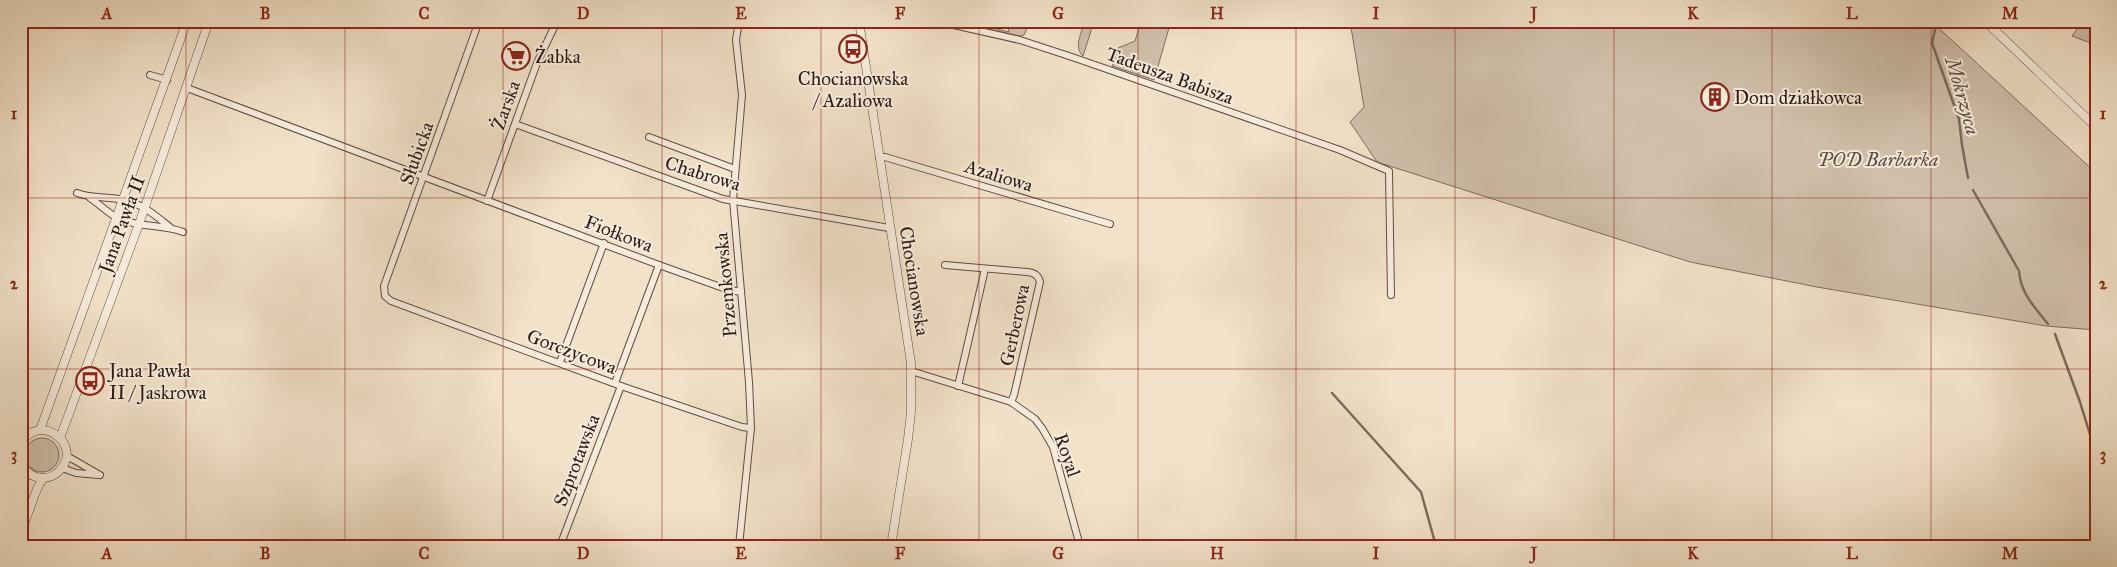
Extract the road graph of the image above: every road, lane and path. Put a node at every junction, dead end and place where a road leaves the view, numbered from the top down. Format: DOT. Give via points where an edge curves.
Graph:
graph roads {
  1 [pos="187,21"];
  2 [pos="210,21"];
  3 [pos="479,21"];
  4 [pos="557,21"];
  5 [pos="739,21"];
  6 [pos="859,21"];
  7 [pos="936,21"];
  8 [pos="1985,21"];
  9 [pos="150,75"];
  10 [pos="167,80"];
  11 [pos="187,88"];
  12 [pos="515,124"];
  13 [pos="2096,127"];
  14 [pos="649,137"];
  15 [pos="879,158"];
  16 [pos="735,169"];
  17 [pos="423,177"];
  18 [pos="77,193"];
  19 [pos="89,197"];
  20 [pos="123,200"];
  21 [pos="733,200"];
  22 [pos="487,201"];
  23 [pos="145,207"];
  24 [pos="117,218"];
  25 [pos="139,224"];
  26 [pos="1110,224"];
  27 [pos="171,228"];
  28 [pos="889,228"];
  29 [pos="183,232"];
  30 [pos="604,243"];
  31 [pos="659,265"];
  32 [pos="945,265"];
  33 [pos="985,269"];
  34 [pos="741,292"];
  35 [pos="1391,295"];
  36 [pos="385,296"];
  37 [pos="560,362"];
  38 [pos="911,371"];
  39 [pos="618,384"];
  40 [pos="958,386"];
  41 [pos="1011,402"];
  42 [pos="751,428"];
  43 [pos="40,430"];
  44 [pos="60,438"];
  45 [pos="22,442"];
  46 [pos="66,456"];
  47 [pos="21,464"];
  48 [pos="62,468"];
  49 [pos="28,472"];
  50 [pos="43,478"];
  51 [pos="21,492"];
  52 [pos="21,532"];
  53 [pos="560,546"];
  54 [pos="739,546"];
  55 [pos="890,546"];
  56 [pos="1080,546"];
  1 -- 10 [label="street, Jana Pawła II"];
  2 -- 11 [label="street, Jana Pawła II"];
  3 -- 17 [label="street, Słubicka"];
  4 -- 12 [label="street, Żarska"];
  5 -- 16 [label="street, Przemkowska" via="736,40 742,95"];
  6 -- 15 [label="street, Chocianowska"];
  7 -- 35 [label="street, Tadeusza Babisza" via="1020,40 1072,57 1340,150 1389,171"];
  8 -- 13 [label="street"];
  9 -- 10 [label="street"];
  10 -- 20 [label="street, Jana Pawła II"];
  11 -- 17 [label="street, Fiołkowa"];
  11 -- 23 [label="street, Jana Pawła II"];
  12 -- 21 [label="street, Chabrowa"];
  12 -- 22 [label="street, Żarska"];
  14 -- 16 [label="street"];
  15 -- 26 [label="street, Azaliowa" via="885,157"];
  15 -- 28 [label="street, Chocianowska"];
  16 -- 21 [label="street, Przemkowska"];
  17 -- 22 [label="street, Fiołkowa"];
  17 -- 36 [label="street, Słubicka" via="384,286"];
  18 -- 19 [label="street"];
  19 -- 20 [label="street"];
  19 -- 24 [label="street"];
  20 -- 23 [label="street"];
  20 -- 24 [label="street, Jana Pawła II"];
  21 -- 28 [label="street, Chabrowa"];
  21 -- 34 [label="street, Przemkowska"];
  22 -- 30 [label="street, Fiołkowa"];
  23 -- 25 [label="street, Jana Pawła II"];
  23 -- 27 [label="street"];
  24 -- 25 [label="street"];
  24 -- 43 [label="street, Jana Pawła II"];
  25 -- 27 [label="street"];
  25 -- 44 [label="street, Jana Pawła II"];
  27 -- 29 [label="street"];
  28 -- 38 [label="street, Chocianowska"];
  30 -- 31 [label="street, Fiołkowa"];
  30 -- 37 [label="street"];
  31 -- 34 [label="street, Fiołkowa"];
  31 -- 39 [label="street, Szprotawska"];
  32 -- 33 [label="street, Gerberowa"];
  33 -- 40 [label="street"];
  33 -- 41 [label="street, Gerberowa" via="1034,273 1040,282"];
  34 -- 42 [label="street, Przemkowska"];
  36 -- 37 [label="street, Gorczycowa" via="400,305"];
  37 -- 39 [label="street, Gorczycowa"];
  38 -- 40 [label="street, Royal"];
  38 -- 55 [label="street, Chocianowska" via="908,439"];
  39 -- 42 [label="street, Gorczycowa" via="742,428"];
  39 -- 53 [label="street, Szprotawska"];
  40 -- 41 [label="street, Royal"];
  41 -- 56 [label="street, Royal" via="1034,419 1053,447"];
  42 -- 54 [label="street, Przemkowska"];
  43 -- 44 [label="street"];
  43 -- 45 [label="street"];
  44 -- 46 [label="street"];
  46 -- 48 [label="street"];
  46 -- 48 [label="street" via="100,475"];
  47 -- 49 [label="street"];
  48 -- 50 [label="street"];
  49 -- 50 [label="street"];
  49 -- 51 [label="street"];
  50 -- 52 [label="street"];
}
